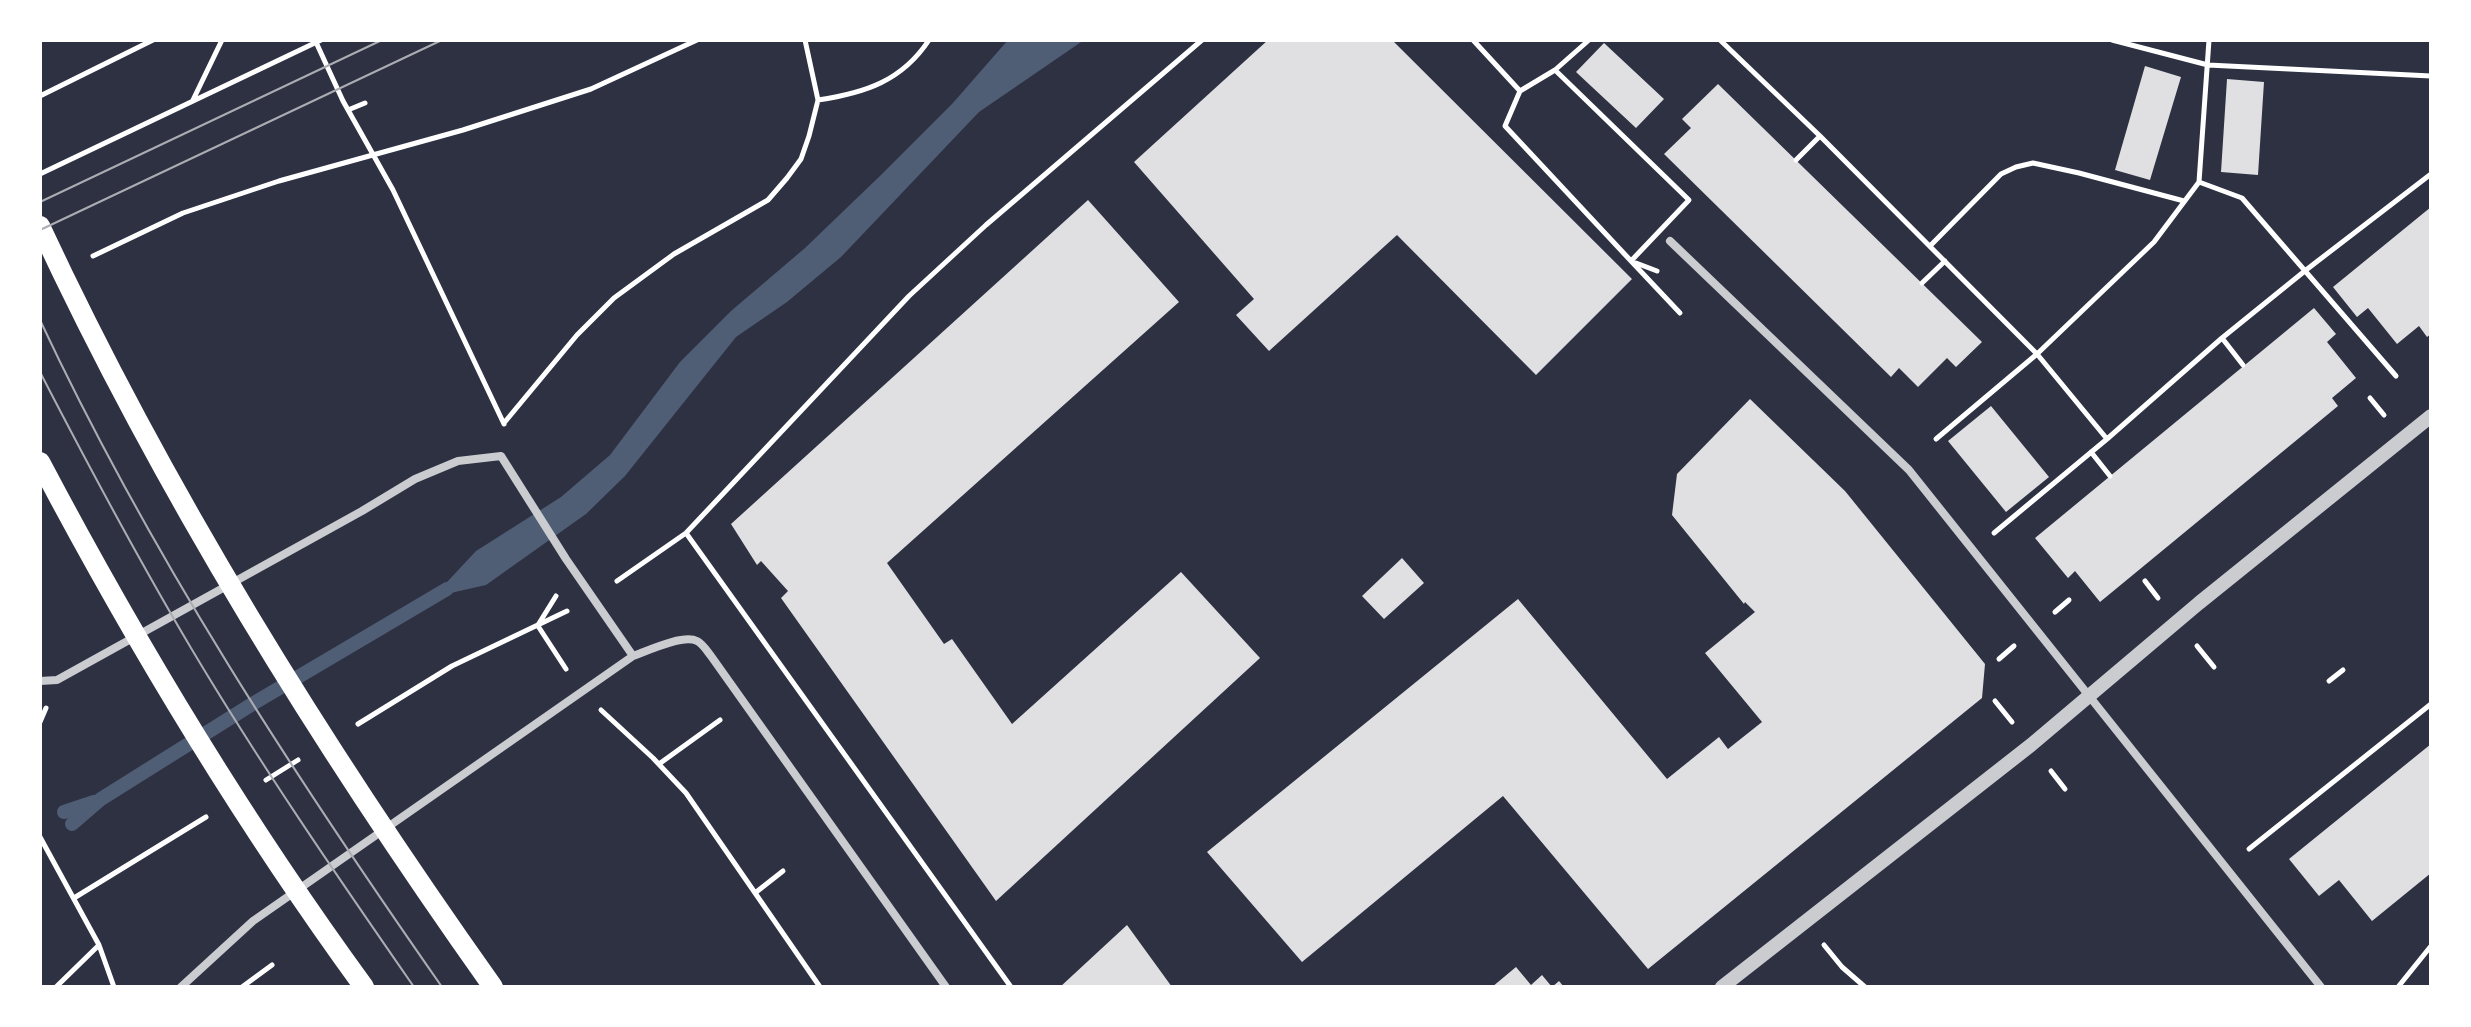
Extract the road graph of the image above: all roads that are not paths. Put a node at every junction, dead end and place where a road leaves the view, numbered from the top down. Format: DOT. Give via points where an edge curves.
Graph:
graph roads {
  1 [pos="40,226"];
  2 [pos="1670,241"];
  3 [pos="2431,416"];
  4 [pos="40,462"];
  5 [pos="633,656"];
  6 [pos="40,681"];
  7 [pos="2090,695"];
  8 [pos="181,987"];
  9 [pos="364,987"];
  10 [pos="493,987"];
  11 [pos="946,987"];
  12 [pos="1722,987"];
  13 [pos="2321,987"];
  1 -- 10 [label="main road" via="80,311 247,616"];
  2 -- 7 [label="street" via="1909,470"];
  3 -- 7 [label="street"];
  4 -- 9 [label="main road" via="156,671"];
  5 -- 6 [label="street" via="501,456 458,461 415,479 57,680"];
  5 -- 8 [label="street" via="253,921"];
  5 -- 11 [label="street" via="697,641"];
  7 -- 12 [label="street"];
  7 -- 13 [label="street"];
}
